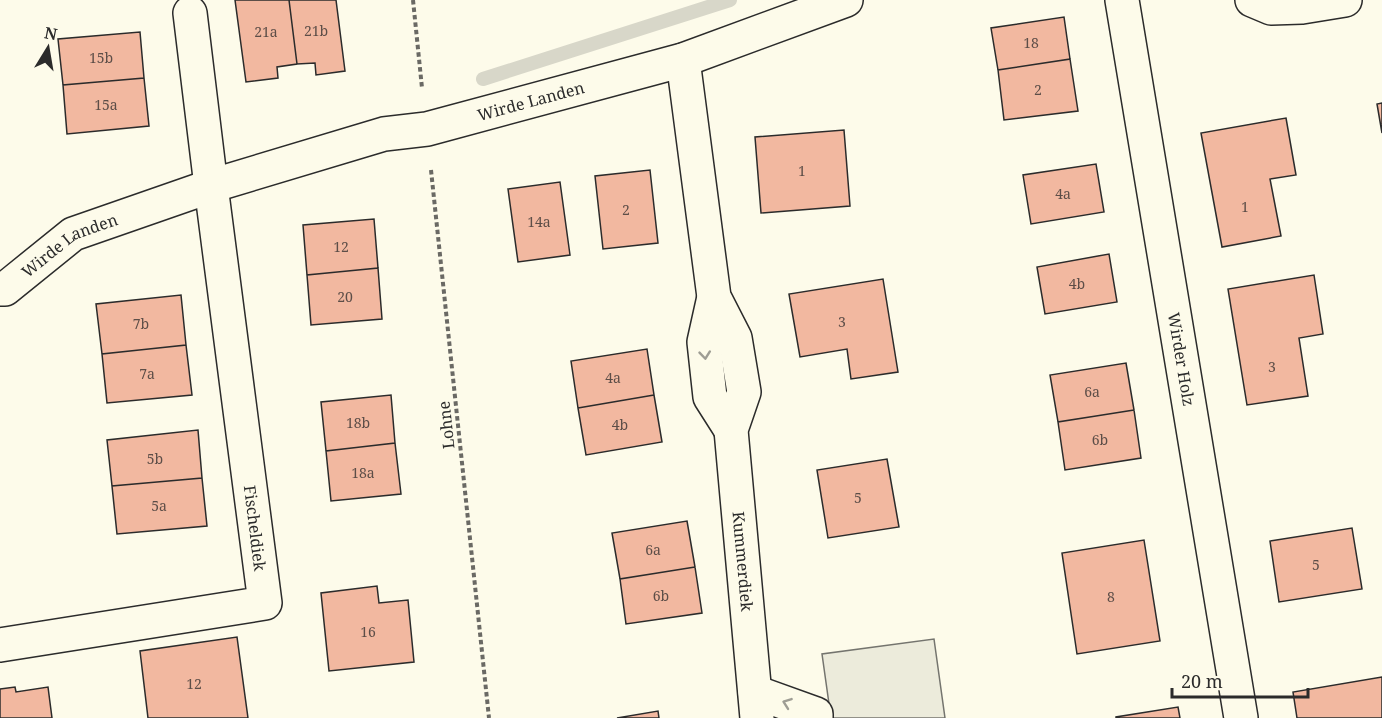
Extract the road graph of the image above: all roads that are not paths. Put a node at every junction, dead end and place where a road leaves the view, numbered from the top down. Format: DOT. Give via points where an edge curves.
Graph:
graph roads {
  1 [pos="846,0"];
  2 [pos="1122,0"];
  3 [pos="1252,0"];
  4 [pos="1345,0"];
  5 [pos="190,13"];
  6 [pos="683,60"];
  7 [pos="211,186"];
  8 [pos="0,289"];
  9 [pos="0,645"];
  10 [pos="756,705"];
  11 [pos="816,718"];
  12 [pos="1241,718"];
  1 -- 6 [label="street, Wirde Landen"];
  2 -- 12 [label="street, Wirder Holz"];
  3 -- 4 [label="street" via="1271,8"];
  5 -- 7 [label="street"];
  6 -- 7 [label="street, Wirde Landen" via="427,129 384,134"];
  6 -- 10 [label="street, Kummerdiek" via="714,297 735,338 744,392 731,430"];
  7 -- 8 [label="street, Wirde Landen" via="73,234"];
  7 -- 9 [label="street, Fischeldiek" via="265,603"];
  11 -- 10 [label="street, Kummerdiek, one-way" via="816,714"];
}
